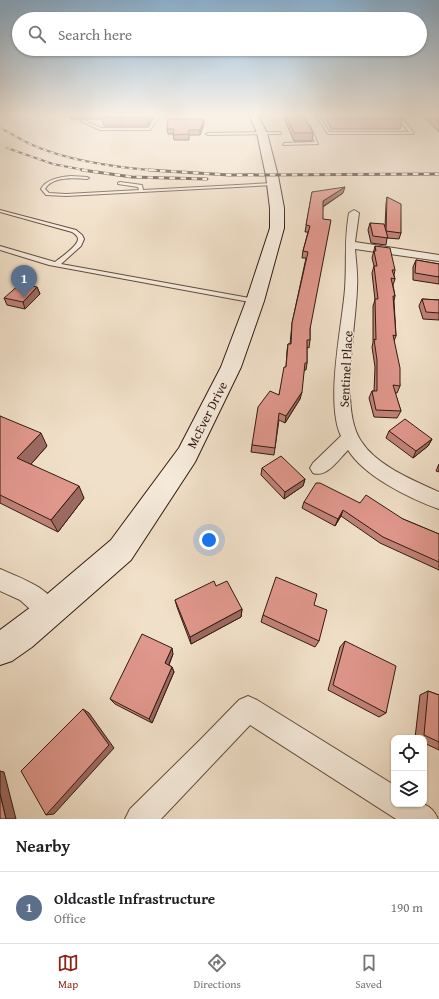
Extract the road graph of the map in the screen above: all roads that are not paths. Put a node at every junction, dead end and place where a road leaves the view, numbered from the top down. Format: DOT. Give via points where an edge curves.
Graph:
graph roads {
  1 [pos="266,152"];
  2 [pos="87,178"];
  3 [pos="272,179"];
  4 [pos="120,183"];
  5 [pos="141,191"];
  6 [pos="0,211"];
  7 [pos="354,213"];
  8 [pos="350,245"];
  9 [pos="0,248"];
  10 [pos="439,258"];
  11 [pos="57,264"];
  12 [pos="255,301"];
  13 [pos="350,437"];
  14 [pos="319,468"];
  15 [pos="439,500"];
  16 [pos="0,580"];
  17 [pos="50,612"];
  18 [pos="0,649"];
  19 [pos="391,799"];
  20 [pos="404,807"];
  21 [pos="140,819"];
  22 [pos="423,819"];
  1 -- 3 [label="street, McEver Drive"];
  2 -- 5 [label="lane" via="61,178 50,181 43,189 48,194 56,195"];
  3 -- 5 [label="lane"];
  3 -- 12 [label="street, McEver Drive" via="277,208 277,228"];
  4 -- 5 [label="lane" via="140,186"];
  6 -- 11 [label="lane" via="74,231 80,236 79,245"];
  7 -- 8 [label="street, Sentinel Place"];
  8 -- 10 [label="street"];
  8 -- 13 [label="street, Sentinel Place" via="351,288 342,394 346,430"];
  9 -- 11 [label="lane"];
  11 -- 12 [label="lane"];
  12 -- 17 [label="street, McEver Drive" via="231,367 172,479 121,550"];
  13 -- 14 [label="street"];
  13 -- 15 [label="street, Sentinel Place" via="355,447 375,466 408,486"];
  16 -- 17 [label="street" via="28,592"];
  17 -- 18 [label="street, McEver Drive" via="21,636"];
  19 -- 21 [label="street" via="248,710"];
  20 -- 22 [label="street"];
}
